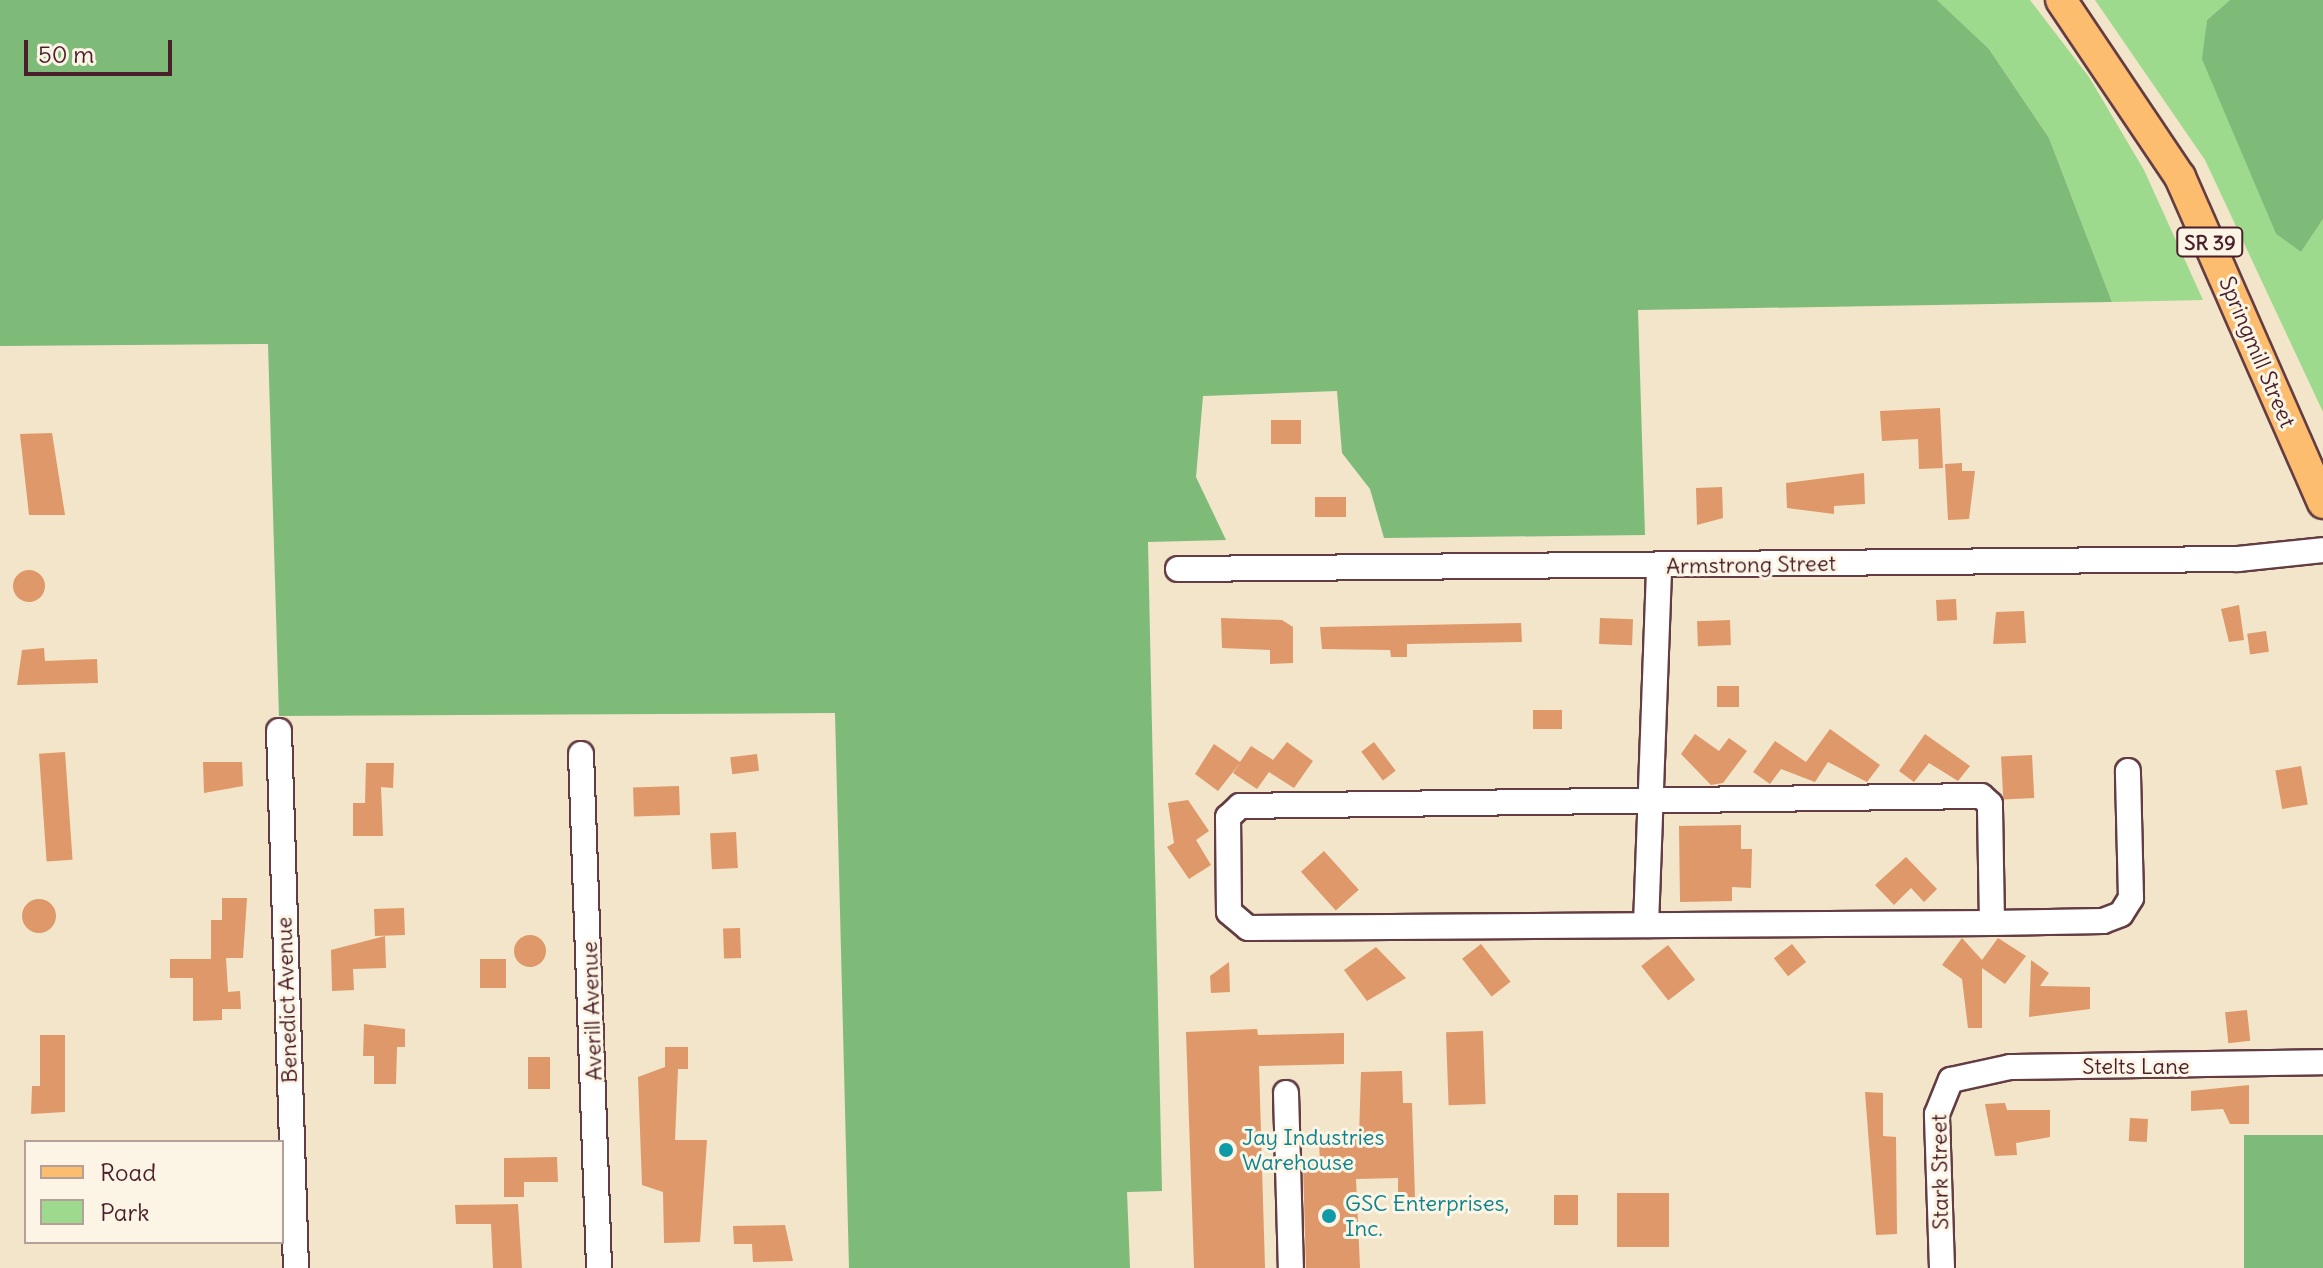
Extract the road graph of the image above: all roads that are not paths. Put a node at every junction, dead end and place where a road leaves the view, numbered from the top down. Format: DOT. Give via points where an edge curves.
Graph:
graph roads {
  1 [pos="2061,0"];
  2 [pos="2323,503"];
  3 [pos="2323,550"];
  4 [pos="1659,567"];
  5 [pos="1178,569"];
  6 [pos="279,731"];
  7 [pos="581,754"];
  8 [pos="2128,771"];
  9 [pos="1652,801"];
  10 [pos="1992,923"];
  11 [pos="1646,925"];
  12 [pos="2323,1062"];
  13 [pos="1951,1080"];
  14 [pos="1286,1093"];
  15 [pos="296,1268"];
  16 [pos="599,1268"];
  17 [pos="1291,1268"];
  18 [pos="1942,1268"];
  1 -- 2 [label="main road, Springmill Street / SR 39" via="2180,177"];
  3 -- 4 [label="street, Armstrong Street" via="2238,559"];
  4 -- 5 [label="street, Armstrong Street"];
  4 -- 9 [label="street"];
  6 -- 15 [label="street, Benedict Avenue"];
  7 -- 16 [label="street, Averill Avenue"];
  8 -- 10 [label="street" via="2133,882 2121,914 2103,921"];
  9 -- 10 [label="street" via="1987,798"];
  9 -- 11 [label="street"];
  9 -- 11 [label="street" via="1240,806 1228,817 1229,912 1248,928"];
  10 -- 11 [label="street"];
  12 -- 13 [label="street, Stelts Lane" via="1983,1068"];
  13 -- 18 [label="street, Stark Street" via="1937,1114"];
  14 -- 17 [label="street"];
}
